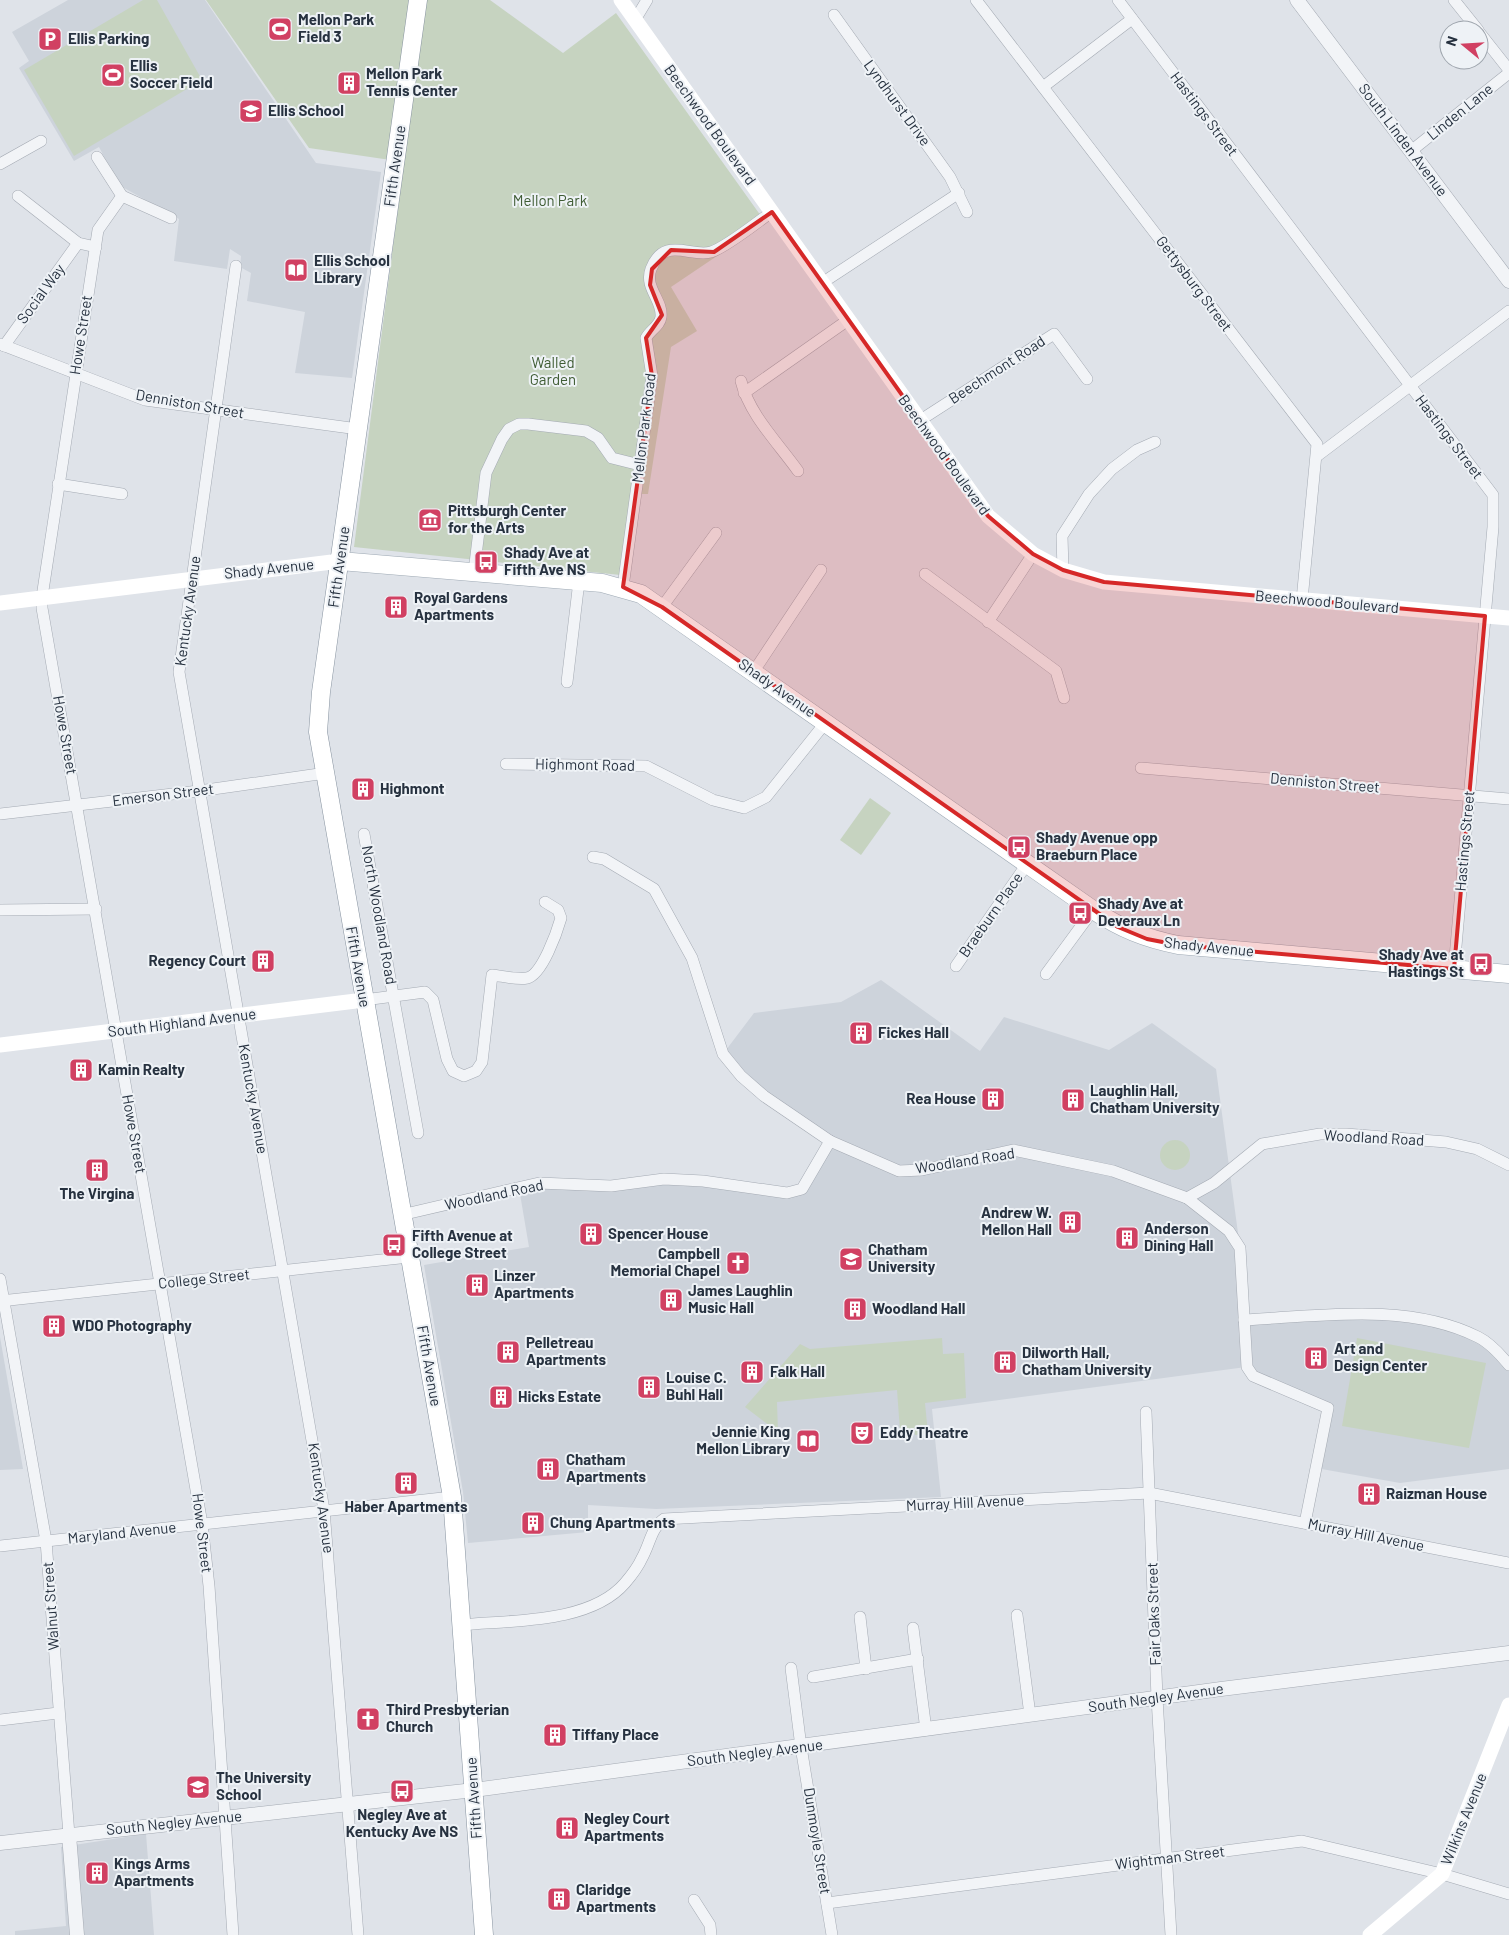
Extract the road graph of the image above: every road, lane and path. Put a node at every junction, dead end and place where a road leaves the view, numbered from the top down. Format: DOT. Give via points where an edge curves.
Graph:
graph roads {
  1 [pos="418,0"];
  2 [pos="621,0"];
  3 [pos="647,0"];
  4 [pos="976,0"];
  5 [pos="1118,0"];
  6 [pos="1296,0"];
  7 [pos="1454,0"];
  8 [pos="834,15"];
  9 [pos="1132,19"];
  10 [pos="635,20"];
  11 [pos="1469,20"];
  12 [pos="1489,46"];
  13 [pos="1509,72"];
  14 [pos="1043,87"];
  15 [pos="41,141"];
  16 [pos="1411,151"];
  17 [pos="97,157"];
  18 [pos="0,164"];
  19 [pos="959,193"];
  20 [pos="18,196"];
  21 [pos="122,196"];
  22 [pos="772,212"];
  23 [pos="967,212"];
  24 [pos="171,218"];
  25 [pos="78,243"];
  26 [pos="96,247"];
  27 [pos="236,266"];
  28 [pos="1509,281"];
  29 [pos="822,283"];
  30 [pos="1509,311"];
  31 [pos="848,320"];
  32 [pos="2,345"];
  33 [pos="75,373"];
  34 [pos="1087,379"];
  35 [pos="741,381"];
  36 [pos="1411,387"];
  37 [pos="744,393"];
  38 [pos="215,411"];
  39 [pos="919,421"];
  40 [pos="358,429"];
  41 [pos="1155,442"];
  42 [pos="1317,456"];
  43 [pos="640,464"];
  44 [pos="798,471"];
  45 [pos="58,484"];
  46 [pos="122,494"];
  47 [pos="716,533"];
  48 [pos="1033,554"];
  49 [pos="340,561"];
  50 [pos="821,570"];
  51 [pos="1063,570"];
  52 [pos="474,572"];
  53 [pos="925,574"];
  54 [pos="192,577"];
  55 [pos="579,581"];
  56 [pos="623,587"];
  57 [pos="42,597"];
  58 [pos="1302,600"];
  59 [pos="0,603"];
  60 [pos="662,607"];
  61 [pos="1484,616"];
  62 [pos="1509,618"];
  63 [pos="988,622"];
  64 [pos="754,671"];
  65 [pos="567,682"];
  66 [pos="1064,698"];
  67 [pos="826,722"];
  68 [pos="506,764"];
  69 [pos="1141,768"];
  70 [pos="326,773"];
  71 [pos="200,791"];
  72 [pos="1470,796"];
  73 [pos="1509,799"];
  74 [pos="76,806"];
  75 [pos="0,814"];
  76 [pos="364,834"];
  77 [pos="593,857"];
  78 [pos="1027,864"];
  79 [pos="545,902"];
  80 [pos="96,909"];
  81 [pos="0,910"];
  82 [pos="1093,910"];
  83 [pos="956,966"];
  84 [pos="1454,969"];
  85 [pos="1046,974"];
  86 [pos="1509,974"];
  87 [pos="394,996"];
  88 [pos="364,1000"];
  89 [pos="238,1016"];
  90 [pos="116,1032"];
  91 [pos="0,1044"];
  92 [pos="418,1133"];
  93 [pos="830,1141"];
  94 [pos="1509,1165"];
  95 [pos="1187,1198"];
  96 [pos="401,1215"];
  97 [pos="409,1257"];
  98 [pos="284,1270"];
  99 [pos="0,1279"];
  100 [pos="160,1284"];
  101 [pos="2,1301"];
  102 [pos="1244,1320"];
  103 [pos="1509,1364"];
  104 [pos="1146,1412"];
  105 [pos="1148,1493"];
  106 [pos="452,1497"];
  107 [pos="324,1510"];
  108 [pos="1305,1522"];
  109 [pos="202,1524"];
  110 [pos="46,1541"];
  111 [pos="0,1546"];
  112 [pos="1509,1563"];
  113 [pos="1017,1615"];
  114 [pos="860,1617"];
  115 [pos="461,1625"];
  116 [pos="913,1628"];
  117 [pos="1509,1653"];
  118 [pos="918,1659"];
  119 [pos="791,1668"];
  120 [pos="866,1669"];
  121 [pos="813,1677"];
  122 [pos="1157,1698"];
  123 [pos="1509,1705"];
  124 [pos="58,1713"];
  125 [pos="1030,1716"];
  126 [pos="0,1720"];
  127 [pos="926,1730"];
  128 [pos="801,1747"];
  129 [pos="474,1790"];
  130 [pos="347,1805"];
  131 [pos="224,1818"];
  132 [pos="69,1835"];
  133 [pos="0,1843"];
  134 [pos="1168,1859"];
  135 [pos="1442,1874"];
  136 [pos="1509,1894"];
  137 [pos="694,1900"];
  138 [pos="827,1903"];
  139 [pos="78,1935"];
  140 [pos="234,1935"];
  141 [pos="358,1935"];
  142 [pos="484,1935"];
  143 [pos="712,1935"];
  144 [pos="832,1935"];
  145 [pos="1171,1935"];
  146 [pos="1370,1935"];
  1 -- 40 [label="main road, Fifth Avenue"];
  2 -- 10 [label="main road, Beechwood Boulevard"];
  3 -- 10 [label="street"];
  4 -- 14 [label="street, Gettysburg Street"];
  5 -- 9 [label="street, Hastings Street"];
  6 -- 16 [label="street, South Linden Avenue"];
  7 -- 11 [label="street, Linden Lane"];
  8 -- 19 [label="street, Lyndhurst Drive"];
  9 -- 14 [label="street"];
  9 -- 36 [label="street, Hastings Street"];
  10 -- 22 [label="main road, Beechwood Boulevard"];
  12 -- 13 [label="street, Linden Lane"];
  13 -- 16 [label="street, Linden Lane"];
  14 -- 42 [label="street, Gettysburg Street" via="1317,444"];
  15 -- 18 [label="street"];
  16 -- 28 [label="street, South Linden Avenue"];
  17 -- 21 [label="street"];
  19 -- 23 [label="street, Lyndhurst Drive"];
  19 -- 29 [label="street"];
  20 -- 25 [label="street"];
  21 -- 24 [label="street"];
  21 -- 26 [label="street, Howe Street" via="98,230"];
  22 -- 29 [label="main road, Beechwood Boulevard"];
  22 -- 43 [label="street, Mellon Park Road" via="714,252 671,250 658,259 652,269 650,285 662,315 660,323 646,338 652,376"];
  25 -- 26 [label="street"];
  25 -- 32 [label="street, Social Way"];
  26 -- 33 [label="street, Howe Street"];
  27 -- 38 [label="street, Kentucky Avenue"];
  29 -- 31 [label="main road, Beechwood Boulevard"];
  30 -- 36 [label="street"];
  31 -- 37 [label="street"];
  31 -- 39 [label="main road, Beechwood Boulevard"];
  32 -- 33 [label="street, Denniston Street"];
  33 -- 38 [label="street, Denniston Street" via="146,400"];
  33 -- 45 [label="street, Howe Street"];
  34 -- 39 [label="street, Beechmont Road" via="1054,334"];
  35 -- 37 [label="street"];
  36 -- 42 [label="street"];
  36 -- 61 [label="street, Hastings Street" via="1493,495"];
  37 -- 44 [label="street"];
  38 -- 40 [label="street, Denniston Street"];
  38 -- 54 [label="street, Kentucky Avenue"];
  39 -- 48 [label="main road, Beechwood Boulevard" via="988,516"];
  40 -- 49 [label="main road, Fifth Avenue"];
  41 -- 51 [label="street" via="1137,450 1112,469 1089,494 1062,536"];
  42 -- 58 [label="street, Gettysburg Street"];
  43 -- 52 [label="street" via="612,458 598,438 586,431 528,424 513,426 502,439 486,473"];
  43 -- 56 [label="street, Mellon Park Road"];
  45 -- 46 [label="street"];
  45 -- 57 [label="street, Howe Street"];
  47 -- 60 [label="street"];
  48 -- 51 [label="main road, Beechwood Boulevard"];
  48 -- 63 [label="street"];
  49 -- 52 [label="main road, Shady Avenue"];
  49 -- 54 [label="main road, Shady Avenue"];
  49 -- 70 [label="main road, Fifth Avenue" via="319,712 318,732"];
  50 -- 64 [label="street"];
  51 -- 58 [label="main road, Beechwood Boulevard" via="1104,582"];
  52 -- 55 [label="main road, Shady Avenue"];
  53 -- 63 [label="street"];
  54 -- 57 [label="main road, Shady Avenue"];
  54 -- 71 [label="street, Kentucky Avenue" via="179,672"];
  55 -- 56 [label="main road, Shady Avenue"];
  55 -- 65 [label="street"];
  56 -- 60 [label="main road, Shady Avenue"];
  57 -- 59 [label="main road, Shady Avenue"];
  57 -- 74 [label="street, Howe Street"];
  58 -- 61 [label="main road, Beechwood Boulevard"];
  60 -- 64 [label="main road, Shady Avenue"];
  61 -- 62 [label="main road, Beechwood Boulevard"];
  61 -- 72 [label="street, Hastings Street"];
  63 -- 66 [label="street" via="1056,671"];
  64 -- 67 [label="main road, Shady Avenue"];
  67 -- 68 [label="street, Highmont Road" via="766,797 744,808 713,800 646,766"];
  67 -- 78 [label="main road, Shady Avenue"];
  69 -- 72 [label="street, Denniston Street"];
  70 -- 71 [label="street, Emerson Street"];
  70 -- 88 [label="main road, Fifth Avenue"];
  71 -- 74 [label="street, Emerson Street"];
  71 -- 89 [label="street, Kentucky Avenue"];
  72 -- 73 [label="street, Denniston Street"];
  72 -- 84 [label="street, Hastings Street"];
  74 -- 75 [label="street, Emerson Street"];
  74 -- 80 [label="street, Howe Street"];
  76 -- 87 [label="street, North Woodland Road"];
  77 -- 93 [label="street" via="604,859 654,889 692,958 723,1054 741,1076 764,1096"];
  78 -- 82 [label="main road, Shady Avenue"];
  78 -- 83 [label="street, Braeburn Place"];
  79 -- 87 [label="street, North Woodland Road" via="558,910 561,918 556,936 536,974 527,978 492,975 482,1062 476,1071 464,1076 452,1071 433,1000 425,992"];
  80 -- 81 [label="street"];
  80 -- 90 [label="street, Howe Street"];
  82 -- 84 [label="main road, Shady Avenue" via="1118,927 1147,939 1178,945"];
  82 -- 85 [label="street"];
  84 -- 86 [label="main road, Shady Avenue"];
  87 -- 88 [label="street, North Woodland Road"];
  87 -- 92 [label="street, North Woodland Road"];
  88 -- 89 [label="main road, South Highland Avenue"];
  88 -- 96 [label="main road, Fifth Avenue"];
  89 -- 90 [label="main road, South Highland Avenue"];
  89 -- 98 [label="street, Kentucky Avenue"];
  90 -- 91 [label="main road, South Highland Avenue"];
  90 -- 100 [label="street, Howe Street"];
  93 -- 95 [label="street, Woodland Road" via="899,1171 922,1170 1013,1150 1112,1171"];
  93 -- 96 [label="street, Woodland Road" via="802,1189 787,1193 664,1179 611,1186 539,1183"];
  94 -- 95 [label="street, Woodland Road" via="1477,1149 1446,1142 1320,1134 1262,1144 1214,1183"];
  95 -- 102 [label="street" via="1229,1231 1240,1248"];
  96 -- 97 [label="main road, Fifth Avenue"];
  97 -- 98 [label="street, College Street"];
  97 -- 106 [label="main road, Fifth Avenue"];
  98 -- 100 [label="street, College Street"];
  98 -- 107 [label="street, Kentucky Avenue"];
  99 -- 101 [label="street, Walnut Street"];
  100 -- 101 [label="street, College Street"];
  100 -- 109 [label="street, Howe Street"];
  101 -- 110 [label="street, Walnut Street"];
  102 -- 103 [label="street" via="1376,1314 1412,1317 1479,1337"];
  102 -- 108 [label="street" via="1246,1367 1253,1376 1328,1408"];
  104 -- 105 [label="street, Fair Oaks Street"];
  105 -- 108 [label="street, Murray Hill Avenue"];
  105 -- 115 [label="street, Murray Hill Avenue" via="664,1519 656,1525 642,1559 624,1585 601,1602 578,1612 557,1616"];
  105 -- 122 [label="street, Fair Oaks Street"];
  106 -- 107 [label="street, Maryland Avenue"];
  106 -- 115 [label="main road, Fifth Avenue"];
  107 -- 109 [label="street, Maryland Avenue"];
  107 -- 130 [label="street, Kentucky Avenue"];
  108 -- 112 [label="street, Murray Hill Avenue"];
  109 -- 110 [label="street, Maryland Avenue"];
  109 -- 131 [label="street, Howe Street"];
  110 -- 111 [label="street, Maryland Avenue"];
  110 -- 124 [label="street, Walnut Street"];
  113 -- 125 [label="street"];
  114 -- 120 [label="street"];
  115 -- 129 [label="main road, Fifth Avenue"];
  116 -- 118 [label="street"];
  117 -- 122 [label="street, South Negley Avenue"];
  118 -- 120 [label="street"];
  118 -- 127 [label="street"];
  119 -- 128 [label="street, Dunmoyle Street"];
  120 -- 121 [label="street"];
  122 -- 125 [label="street, South Negley Avenue"];
  122 -- 134 [label="street, Fair Oaks Street"];
  123 -- 135 [label="main road, Wilkins Avenue"];
  124 -- 126 [label="street"];
  124 -- 132 [label="street, Walnut Street"];
  125 -- 127 [label="street, South Negley Avenue"];
  127 -- 128 [label="street, South Negley Avenue"];
  128 -- 129 [label="street, South Negley Avenue"];
  128 -- 138 [label="street, Dunmoyle Street"];
  129 -- 130 [label="street, South Negley Avenue"];
  129 -- 142 [label="main road, Fifth Avenue"];
  130 -- 131 [label="street, South Negley Avenue"];
  130 -- 141 [label="street, Kentucky Avenue"];
  131 -- 132 [label="street, South Negley Avenue"];
  131 -- 140 [label="street, Howe Street"];
  132 -- 133 [label="street, South Negley Avenue"];
  132 -- 139 [label="street, Walnut Street"];
  134 -- 135 [label="street, Wightman Street" via="1302,1841"];
  134 -- 138 [label="street, Wightman Street"];
  134 -- 145 [label="street, Fair Oaks Street"];
  135 -- 136 [label="street, Wightman Street"];
  135 -- 146 [label="main road, Wilkins Avenue"];
  137 -- 143 [label="street" via="710,1925"];
  138 -- 144 [label="street, Dunmoyle Street"];
}
